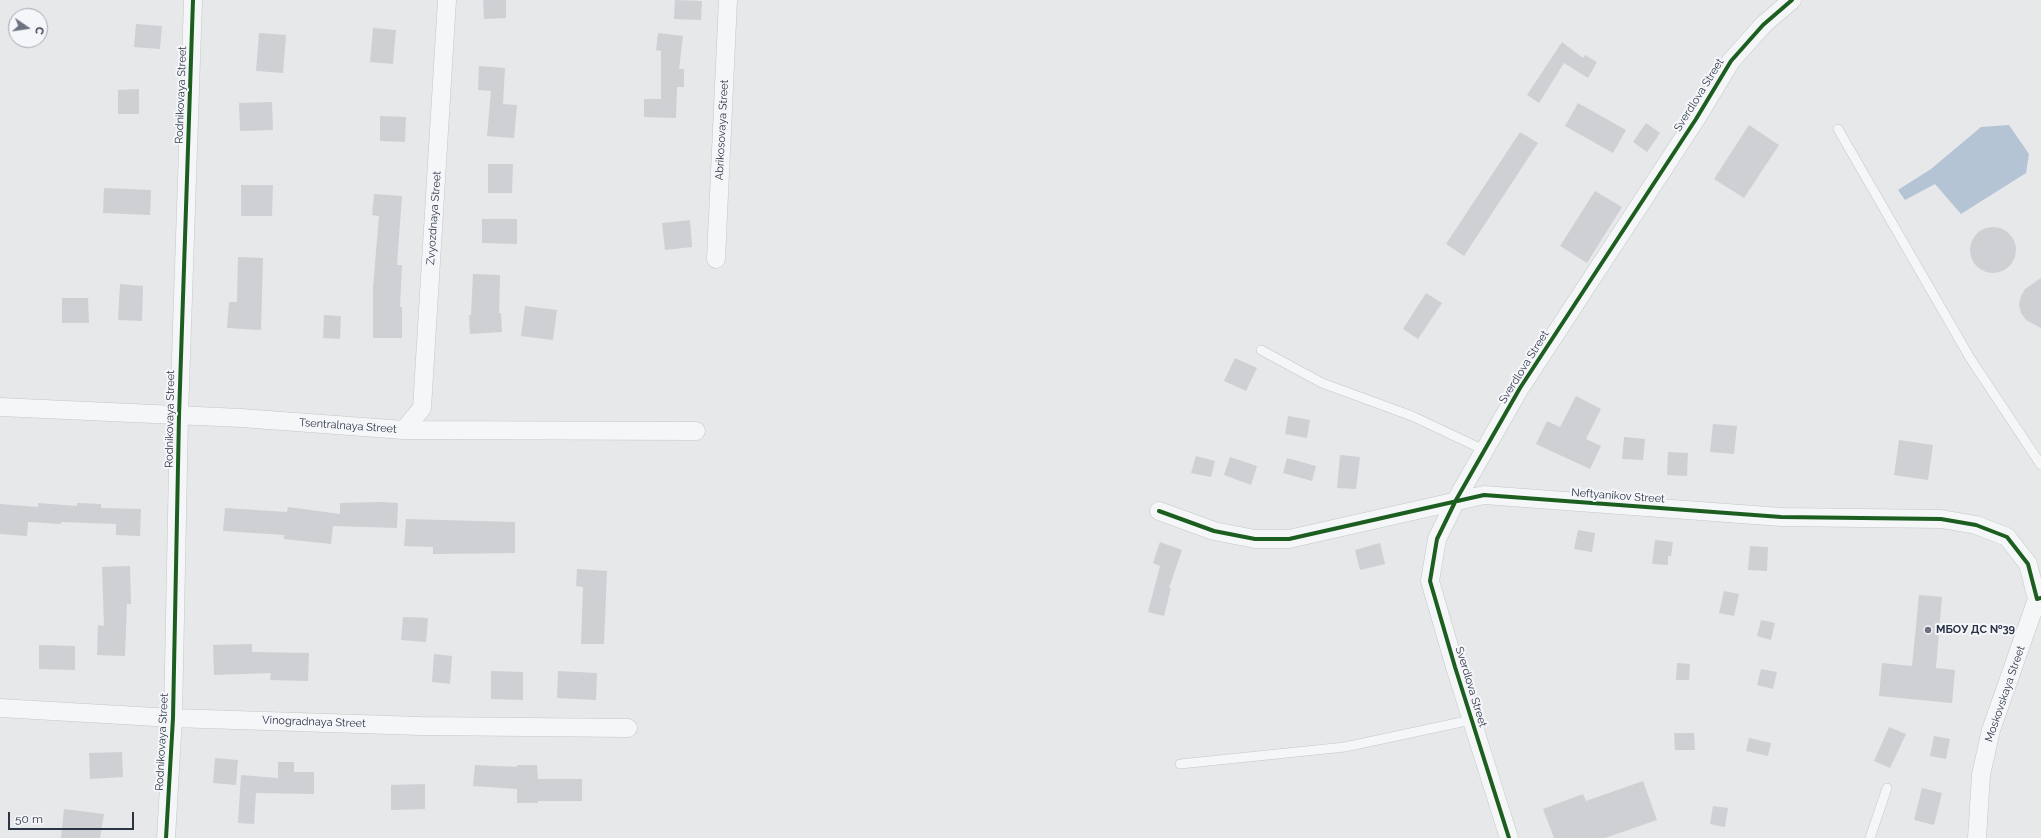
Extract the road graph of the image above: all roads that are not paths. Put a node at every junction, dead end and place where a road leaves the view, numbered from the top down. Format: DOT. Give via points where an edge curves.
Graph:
graph roads {
  1 [pos="193,0"];
  2 [pos="447,0"];
  3 [pos="728,0"];
  4 [pos="1792,0"];
  5 [pos="1838,129"];
  6 [pos="716,259"];
  7 [pos="1261,350"];
  8 [pos="0,407"];
  9 [pos="179,416"];
  10 [pos="404,430"];
  11 [pos="696,431"];
  12 [pos="1484,450"];
  13 [pos="2041,465"];
  14 [pos="1456,500"];
  15 [pos="1158,511"];
  16 [pos="2039,599"];
  17 [pos="0,708"];
  18 [pos="173,718"];
  19 [pos="1471,720"];
  20 [pos="628,728"];
  21 [pos="1180,764"];
  22 [pos="1888,788"];
  23 [pos="166,838"];
  24 [pos="1509,838"];
  25 [pos="1870,838"];
  26 [pos="1977,838"];
  1 -- 9 [label="street, Rodnikovaya Street"];
  2 -- 10 [label="street, Zvyozdnaya Street" via="422,408"];
  3 -- 6 [label="street, Abrikosovaya Street"];
  4 -- 12 [label="street, Sverdlova Street" via="1763,25 1730,61 1696,119 1520,388"];
  5 -- 13 [label="lane" via="1970,358"];
  7 -- 12 [label="lane" via="1322,383 1412,416"];
  8 -- 9 [label="street, Tsentralnaya Street"];
  9 -- 10 [label="street, Tsentralnaya Street"];
  9 -- 18 [label="street, Rodnikovaya Street"];
  10 -- 11 [label="street, Tsentralnaya Street"];
  12 -- 14 [label="street, Sverdlova Street"];
  14 -- 15 [label="street, Neftyanikov Street" via="1289,539 1255,539 1214,531"];
  14 -- 16 [label="street, Neftyanikov Street" via="1484,495 1781,517 1941,519 1976,526 2007,537 2028,564"];
  14 -- 19 [label="street, Sverdlova Street" via="1437,539 1430,581"];
  16 -- 26 [label="street, Moskovskaya Street" via="1991,730 1981,775"];
  17 -- 18 [label="street, Vinogradnaya Street"];
  18 -- 20 [label="street, Vinogradnaya Street" via="421,726"];
  18 -- 23 [label="street, Rodnikovaya Street"];
  19 -- 21 [label="lane" via="1345,747"];
  19 -- 24 [label="street, Sverdlova Street"];
  22 -- 25 [label="lane"];
}
